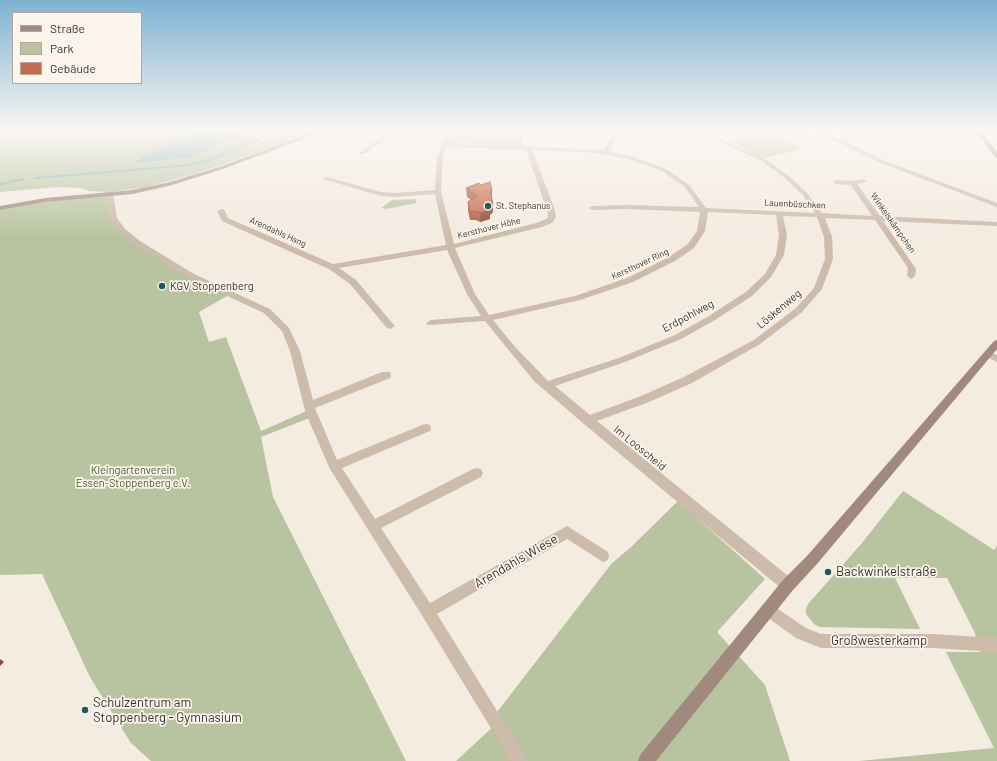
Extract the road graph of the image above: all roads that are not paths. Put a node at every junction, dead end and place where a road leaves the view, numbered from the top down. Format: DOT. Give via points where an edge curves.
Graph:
graph roads {
  1 [pos="223,166"];
  2 [pos="439,166"];
  3 [pos="534,166"];
  4 [pos="652,166"];
  5 [pos="770,166"];
  6 [pos="892,166"];
  7 [pos="326,179"];
  8 [pos="862,181"];
  9 [pos="836,182"];
  10 [pos="853,184"];
  11 [pos="438,192"];
  12 [pos="110,194"];
  13 [pos="997,205"];
  14 [pos="0,208"];
  15 [pos="593,208"];
  16 [pos="704,210"];
  17 [pos="221,211"];
  18 [pos="779,213"];
  19 [pos="820,215"];
  20 [pos="877,218"];
  21 [pos="997,224"];
  22 [pos="450,247"];
  23 [pos="332,267"];
  24 [pos="911,276"];
  25 [pos="487,318"];
  26 [pos="431,323"];
  27 [pos="390,326"];
  28 [pos="997,343"];
  29 [pos="993,356"];
  30 [pos="386,374"];
  31 [pos="546,385"];
  32 [pos="309,406"];
  33 [pos="588,421"];
  34 [pos="426,428"];
  35 [pos="334,466"];
  36 [pos="477,473"];
  37 [pos="373,526"];
  38 [pos="603,556"];
  39 [pos="788,585"];
  40 [pos="769,610"];
  41 [pos="428,612"];
  42 [pos="997,645"];
  43 [pos="520,761"];
  44 [pos="646,761"];
  1 -- 12 [label="main road" via="171,184"];
  2 -- 11 [label="street, Im Looscheid"];
  3 -- 22 [label="street, Kersthover Höhe" via="551,210 551,219 539,225"];
  4 -- 16 [label="street" via="664,170 687,186"];
  5 -- 19 [label="street, Löskenweg" via="804,193"];
  6 -- 13 [label="street"];
  7 -- 11 [label="street" via="381,194"];
  8 -- 10 [label="street"];
  9 -- 10 [label="street"];
  10 -- 20 [label="street, Winkelskämpchen"];
  11 -- 22 [label="street, Im Looscheid"];
  12 -- 14 [label="main road" via="45,200"];
  12 -- 32 [label="street" via="113,218 122,231 137,243 191,276 267,311 277,319 286,330 293,346"];
  15 -- 16 [label="street, Lauenbüschken"];
  16 -- 18 [label="street, Lauenbüschken"];
  16 -- 25 [label="street, Kersthover Ring" via="701,231 691,246 672,260 644,274 577,298"];
  17 -- 23 [label="street, Arendahls Hang" via="225,219"];
  18 -- 19 [label="street, Lauenbüschken"];
  18 -- 31 [label="street, Erdpohlweg" via="783,235 780,255 768,275 749,294 678,337 622,360"];
  19 -- 20 [label="street, Lauenbüschken"];
  19 -- 33 [label="street, Löskenweg" via="828,242 827,268 818,288 799,310 757,342 710,369"];
  20 -- 21 [label="street, Lauenbüschken"];
  20 -- 24 [label="street, Winkelskämpchen" via="910,265"];
  22 -- 23 [label="street"];
  22 -- 25 [label="street, Im Looscheid" via="465,282"];
  23 -- 27 [label="street, Arendahls Hang" via="354,282"];
  25 -- 26 [label="street"];
  25 -- 31 [label="street, Im Looscheid"];
  28 -- 29 [label="main road"];
  29 -- 39 [label="main road"];
  30 -- 32 [label="street"];
  31 -- 33 [label="street, Im Looscheid"];
  32 -- 35 [label="street"];
  33 -- 39 [label="street, Im Looscheid"];
  34 -- 35 [label="street"];
  35 -- 37 [label="street"];
  36 -- 37 [label="street"];
  37 -- 41 [label="street"];
  38 -- 41 [label="street, Arendahls Wiese" via="567,532"];
  39 -- 40 [label="main road"];
  40 -- 42 [label="street, Großwesterkamp" via="801,633 821,641 933,641"];
  40 -- 44 [label="main road"];
  41 -- 43 [label="street"];
}
